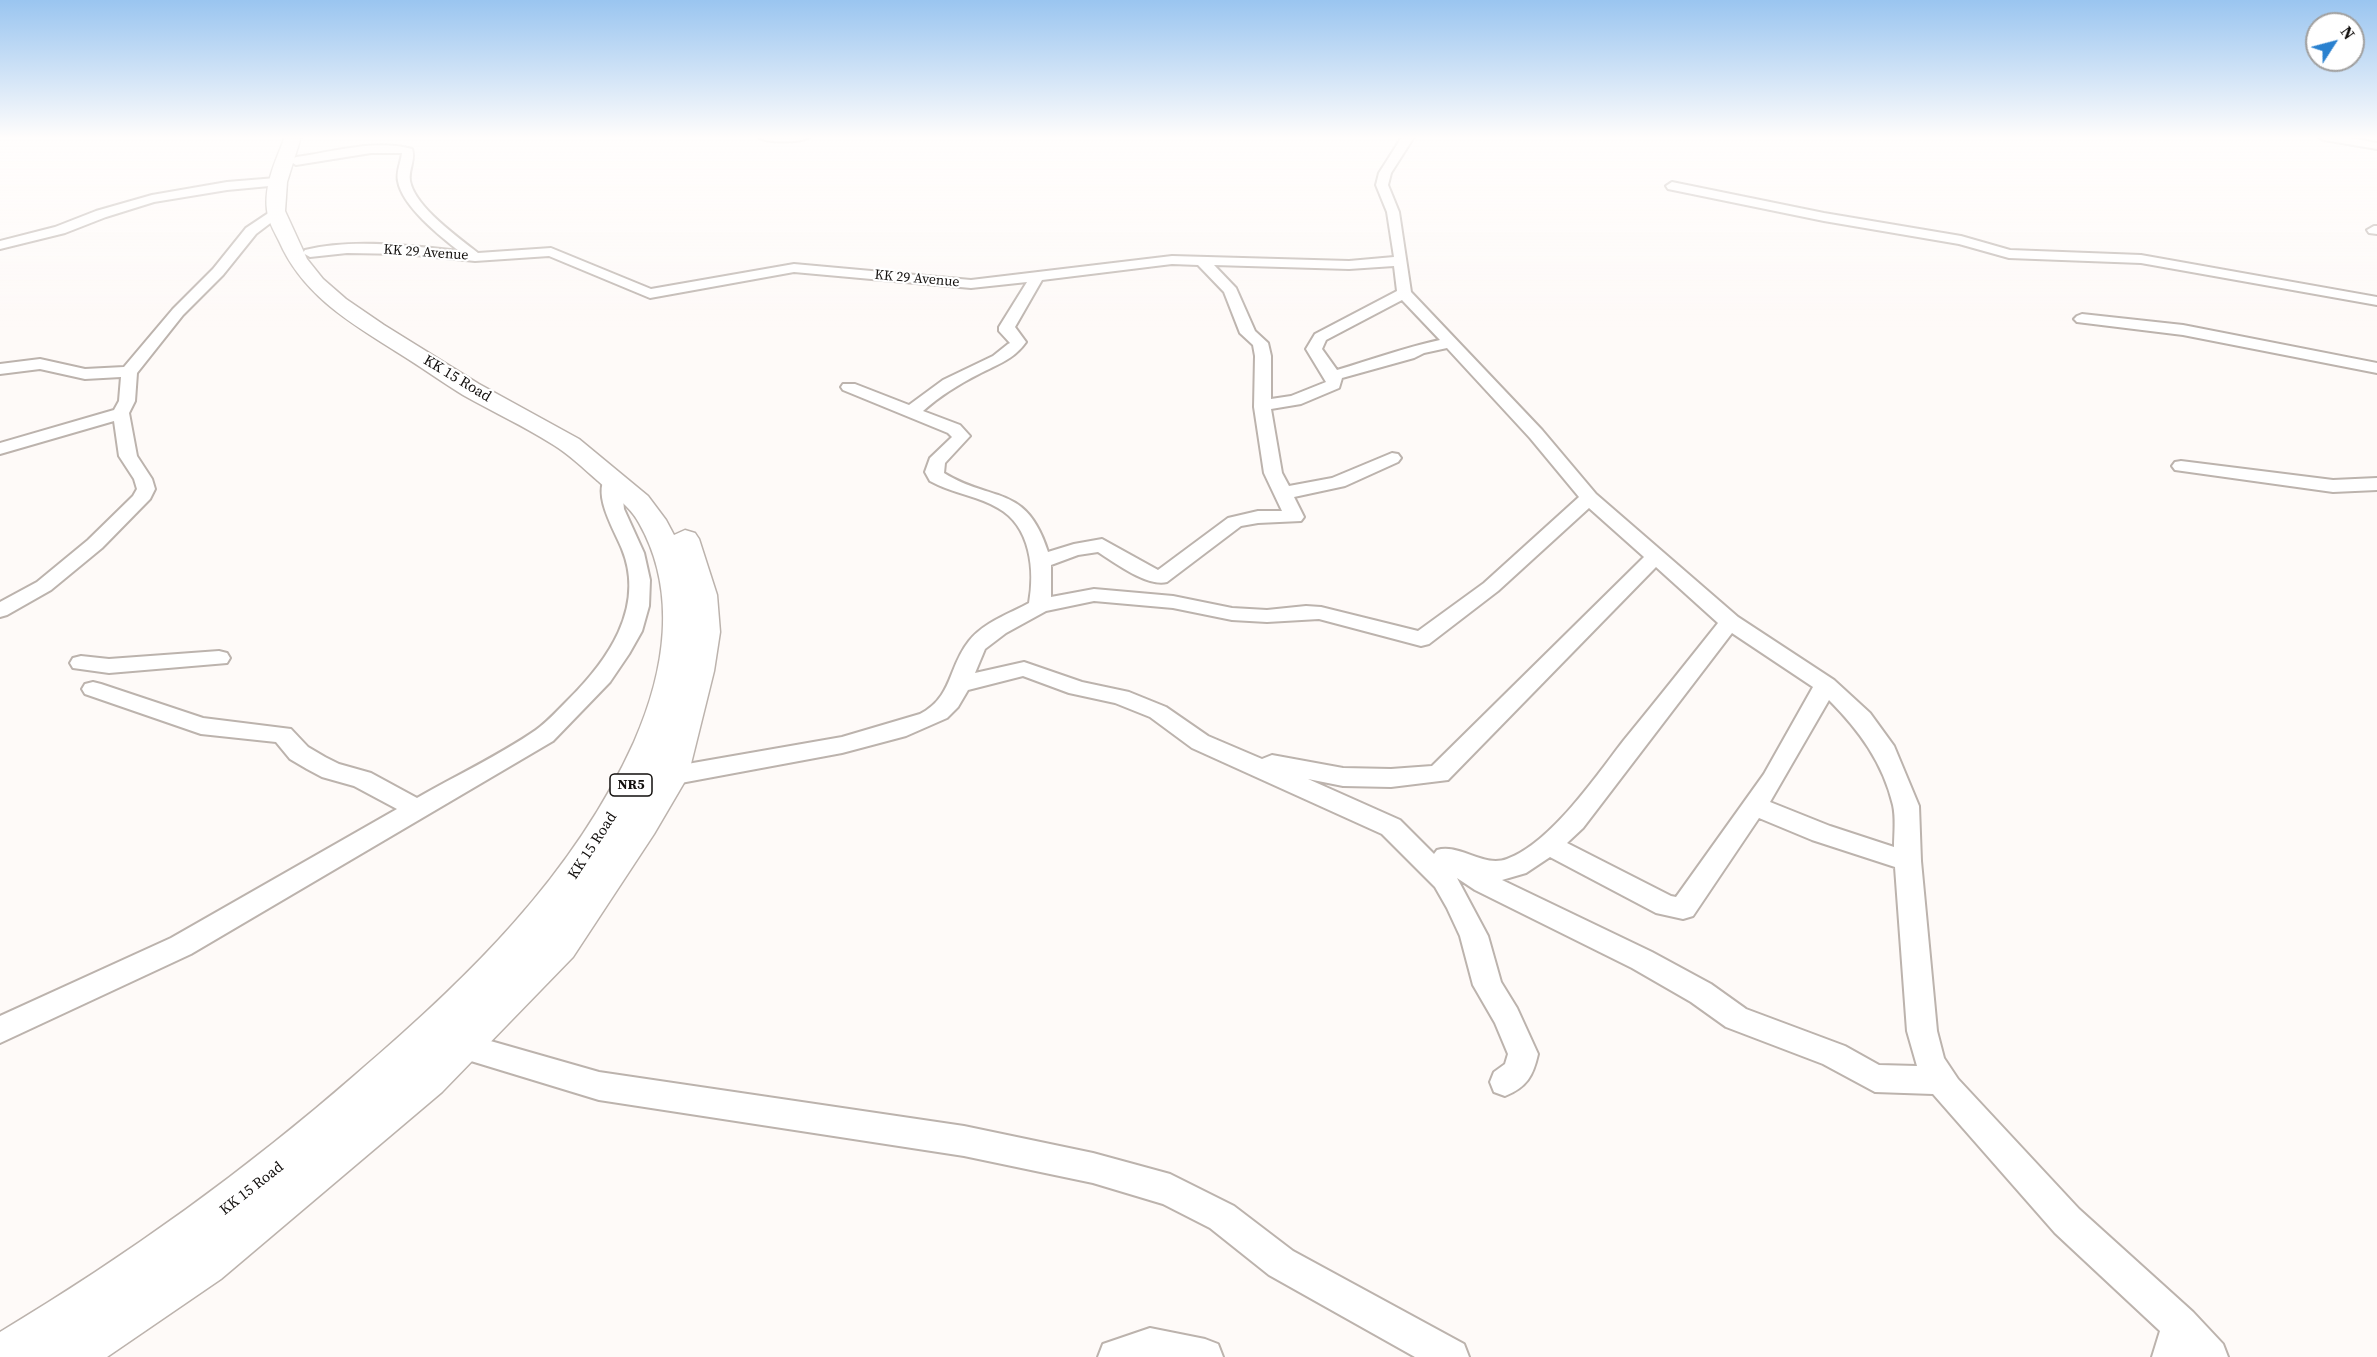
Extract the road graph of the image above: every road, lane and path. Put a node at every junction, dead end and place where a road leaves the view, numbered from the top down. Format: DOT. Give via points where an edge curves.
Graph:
graph roads {
  1 [pos="147,200"];
  2 [pos="268,200"];
  3 [pos="291,200"];
  4 [pos="291,200"];
  5 [pos="414,200"];
  6 [pos="1388,200"];
  7 [pos="1742,200"];
  8 [pos="0,245"];
  9 [pos="310,253"];
  10 [pos="475,257"];
  11 [pos="1202,261"];
  12 [pos="1401,261"];
  13 [pos="1037,275"];
  14 [pos="1404,293"];
  15 [pos="2377,301"];
  16 [pos="2082,319"];
  17 [pos="1451,342"];
  18 [pos="2377,368"];
  19 [pos="0,369"];
  20 [pos="129,372"];
  21 [pos="1333,376"];
  22 [pos="849,387"];
  23 [pos="1263,405"];
  24 [pos="121,413"];
  25 [pos="911,413"];
  26 [pos="0,449"];
  27 [pos="1392,458"];
  28 [pos="2181,466"];
  29 [pos="612,480"];
  30 [pos="2377,484"];
  31 [pos="1281,493"];
  32 [pos="1589,498"];
  33 [pos="1655,557"];
  34 [pos="1042,561"];
  35 [pos="1039,606"];
  36 [pos="0,611"];
  37 [pos="1730,622"];
  38 [pos="219,658"];
  39 [pos="81,663"];
  40 [pos="962,684"];
  41 [pos="1826,686"];
  42 [pos="93,689"];
  43 [pos="1244,760"];
  44 [pos="670,776"];
  45 [pos="1755,806"];
  46 [pos="419,810"];
  47 [pos="1403,839"];
  48 [pos="1548,846"];
  49 [pos="1446,857"];
  50 [pos="1908,861"];
  51 [pos="0,1030"];
  52 [pos="459,1045"];
  53 [pos="1942,1081"];
  54 [pos="1505,1082"];
  55 [pos="2175,1341"];
  56 [pos="9,1357"];
  57 [pos="61,1357"];
  58 [pos="1116,1357"];
  59 [pos="1205,1357"];
  60 [pos="1451,1357"];
  61 [pos="2210,1357"];
  1 -- 8 [label="street" via="60,230"];
  2 -- 20 [label="street" via="251,231 218,272 178,312"];
  3 -- 9 [label="highway, KK 15 Road / NR5"];
  4 -- 29 [label="highway, KK 15 Road / NR5" via="297,260 308,275 351,313 477,393 568,442"];
  5 -- 10 [label="street"];
  6 -- 12 [label="street"];
  7 -- 15 [label="street" via="1961,240 2009,254 2141,259"];
  9 -- 10 [label="street, KK 29 Avenue" via="405,250"];
  9 -- 44 [label="highway, KK 15 Road / NR5" via="340,284 385,320 606,449 654,491 680,527 702,595 704,632 698,671"];
  10 -- 13 [label="street, KK 29 Avenue" via="551,252 650,294 794,268 961,284"];
  11 -- 12 [label="street, KK 29 Avenue" via="1349,265"];
  11 -- 13 [label="street, KK 29 Avenue" via="1172,260"];
  11 -- 23 [label="street" via="1231,291 1248,333 1260,342"];
  12 -- 14 [label="street"];
  13 -- 25 [label="street" via="1007,327 1018,342 1016,346 1005,357 945,385"];
  14 -- 17 [label="street"];
  14 -- 21 [label="street" via="1320,337 1314,349"];
  16 -- 18 [label="street" via="2183,330"];
  17 -- 21 [label="street"];
  17 -- 32 [label="street"];
  19 -- 20 [label="street" via="40,364 85,375"];
  20 -- 24 [label="street" via="127,400"];
  21 -- 23 [label="street" via="1333,385 1295,400"];
  22 -- 25 [label="street"];
  23 -- 31 [label="street" via="1273,473"];
  24 -- 26 [label="street"];
  24 -- 36 [label="street" via="128,456 146,489 141,499 44,586"];
  25 -- 34 [label="street" via="954,429 961,436 937,461 935,476 944,483 1008,505 1027,526"];
  27 -- 31 [label="street" via="1336,484"];
  28 -- 30 [label="street" via="2333,486"];
  29 -- 46 [label="street" via="611,505 635,554 642,583 638,608 619,653 588,696 545,735"];
  29 -- 56 [label="highway, KK 15 Road / NR5" via="649,515 668,554 680,621 679,656 654,736 591,855 536,928 480,990 328,1128 240,1200"];
  31 -- 34 [label="street" via="1294,517 1258,517 1235,522 1160,578 1102,545"];
  32 -- 33 [label="street"];
  32 -- 35 [label="street" via="1491,587 1421,639 1313,613 1232,614 1173,602 1094,595"];
  33 -- 37 [label="street"];
  33 -- 43 [label="street" via="1439,774 1343,777"];
  34 -- 35 [label="street"];
  35 -- 40 [label="street" via="983,639 973,653"];
  37 -- 41 [label="street"];
  37 -- 48 [label="street" via="1574,821"];
  38 -- 39 [label="street" via="109,666"];
  40 -- 43 [label="street" via="1024,669 1036,672 1077,688 1137,703 1158,712 1200,742"];
  40 -- 44 [label="street" via="944,709 924,721 877,736 831,749"];
  41 -- 45 [label="street"];
  41 -- 50 [label="street" via="1862,719 1882,746 1906,806"];
  42 -- 46 [label="street" via="176,720 283,735 299,753 323,767 362,779"];
  43 -- 47 [label="street" via="1375,819"];
  44 -- 52 [label="highway, KK 15 Road / NR5" via="558,945"];
  45 -- 48 [label="street" via="1683,908 1666,906"];
  45 -- 50 [label="street" via="1821,833"];
  46 -- 51 [label="street" via="182,946"];
  47 -- 49 [label="street"];
  47 -- 54 [label="street" via="1444,880 1474,936 1487,985 1523,1053 1519,1072"];
  48 -- 49 [label="street" via="1508,870 1480,868"];
  49 -- 53 [label="street" via="1484,883 1642,960 1736,1018 1834,1055 1875,1078"];
  50 -- 53 [label="street" via="1922,1031 1930,1062"];
  52 -- 57 [label="highway, KK 15 Road / NR5" via="426,1078 203,1261"];
  52 -- 60 [label="street" via="599,1086 964,1141 1093,1168 1170,1190 1222,1218 1281,1263"];
  53 -- 55 [label="street"];
  55 -- 61 [label="street"];
  58 -- 59 [label="street" via="1150,1346"];
}
